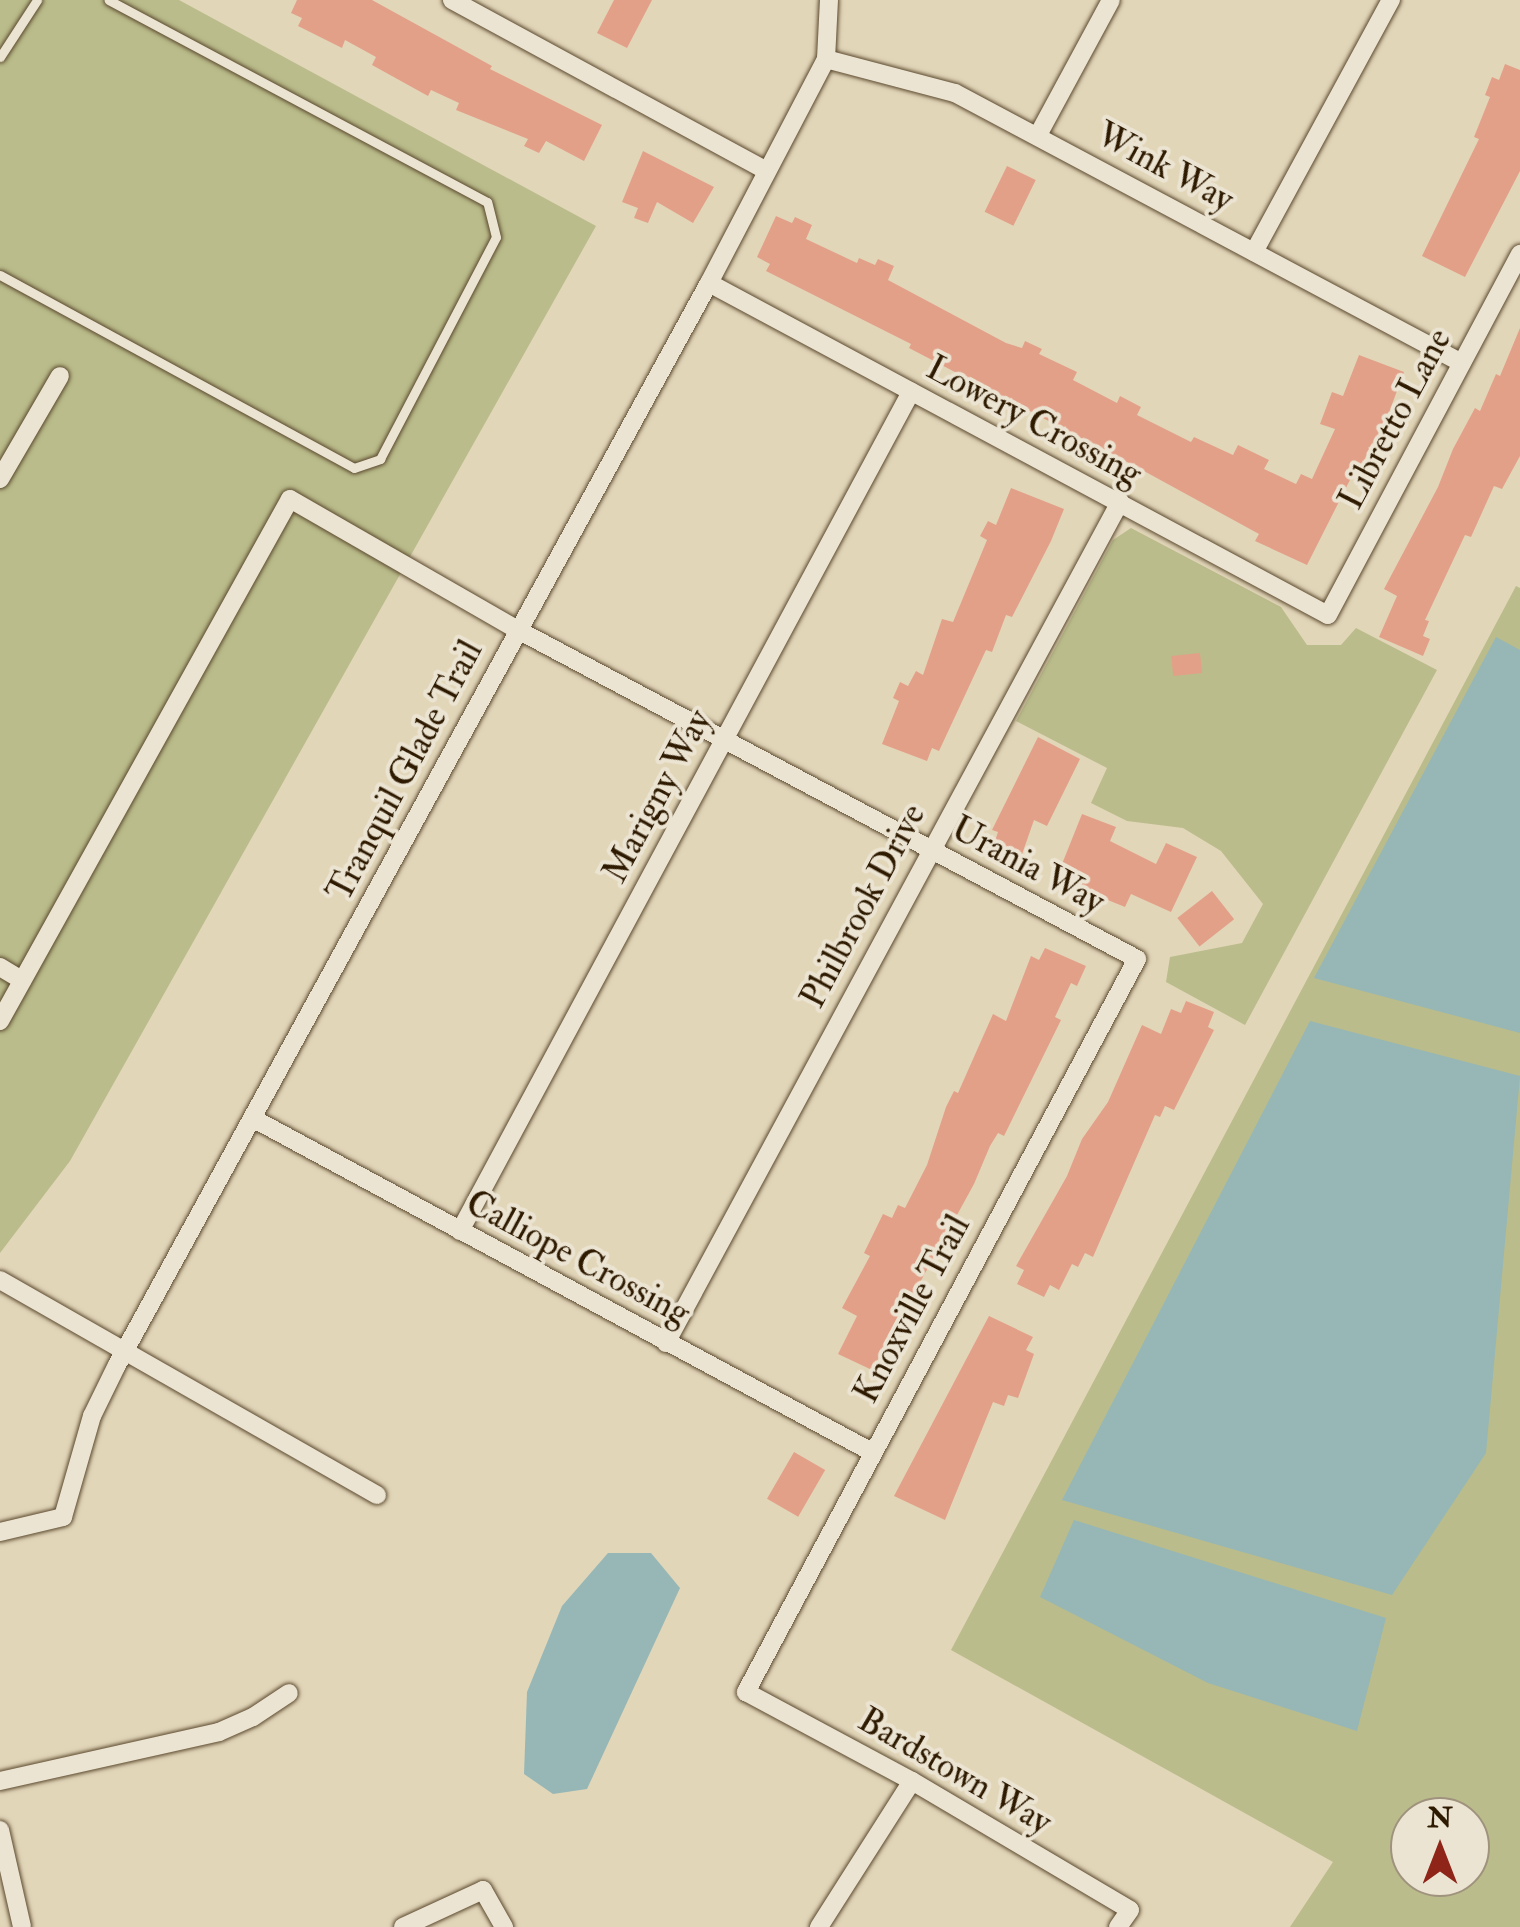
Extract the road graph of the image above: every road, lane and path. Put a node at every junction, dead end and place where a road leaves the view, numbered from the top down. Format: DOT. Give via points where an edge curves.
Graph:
graph roads {
  1 [pos="37,0"];
  2 [pos="108,0"];
  3 [pos="452,0"];
  4 [pos="829,0"];
  5 [pos="1110,0"];
  6 [pos="1391,0"];
  7 [pos="5,37"];
  8 [pos="0,57"];
  9 [pos="826,59"];
  10 [pos="1038,135"];
  11 [pos="765,170"];
  12 [pos="1254,252"];
  13 [pos="1520,254"];
  14 [pos="0,275"];
  15 [pos="709,284"];
  16 [pos="1462,362"];
  17 [pos="60,376"];
  18 [pos="910,392"];
  19 [pos="0,479"];
  20 [pos="1120,502"];
  21 [pos="1328,615"];
  22 [pos="518,630"];
  23 [pos="724,740"];
  24 [pos="930,850"];
  25 [pos="1137,960"];
  26 [pos="0,967"];
  27 [pos="22,980"];
  28 [pos="0,1021"];
  29 [pos="254,1119"];
  30 [pos="460,1231"];
  31 [pos="0,1280"];
  32 [pos="666,1342"];
  33 [pos="126,1349"];
  34 [pos="872,1452"];
  35 [pos="378,1495"];
  36 [pos="0,1532"];
  37 [pos="746,1692"];
  38 [pos="289,1694"];
  39 [pos="0,1781"];
  40 [pos="912,1781"];
  41 [pos="0,1830"];
  42 [pos="22,1927"];
  43 [pos="403,1927"];
  44 [pos="504,1927"];
  45 [pos="818,1927"];
  46 [pos="1118,1927"];
  1 -- 7 [label="lane"];
  2 -- 14 [label="lane" via="487,202 496,237 380,459 354,468"];
  3 -- 11 [label="street"];
  4 -- 9 [label="street, Tranquil Glade Trail"];
  5 -- 10 [label="street"];
  6 -- 12 [label="street"];
  7 -- 8 [label="lane"];
  9 -- 10 [label="street, Wink Way" via="955,93"];
  9 -- 11 [label="street, Tranquil Glade Trail"];
  10 -- 12 [label="street, Wink Way"];
  11 -- 15 [label="street, Tranquil Glade Trail"];
  12 -- 16 [label="street, Wink Way"];
  13 -- 16 [label="street, Libretto Lane"];
  15 -- 18 [label="street, Lowery Crossing"];
  15 -- 22 [label="street, Tranquil Glade Trail"];
  16 -- 21 [label="street, Libretto Lane"];
  17 -- 19 [label="street"];
  18 -- 20 [label="street, Lowery Crossing"];
  18 -- 23 [label="street, Marigny Way"];
  20 -- 21 [label="street, Lowery Crossing"];
  20 -- 24 [label="street, Philbrook Drive"];
  22 -- 23 [label="street, Urania Way"];
  22 -- 27 [label="street, Urania Way" via="290,499"];
  22 -- 29 [label="street, Tranquil Glade Trail"];
  23 -- 24 [label="street, Urania Way"];
  23 -- 30 [label="street, Marigny Way"];
  24 -- 25 [label="street, Urania Way"];
  24 -- 32 [label="street, Philbrook Drive"];
  25 -- 34 [label="street, Knoxville Trail"];
  26 -- 27 [label="street"];
  27 -- 28 [label="street"];
  29 -- 30 [label="street, Calliope Crossing"];
  29 -- 33 [label="street, Tranquil Glade Trail"];
  30 -- 32 [label="street, Calliope Crossing"];
  31 -- 33 [label="street"];
  32 -- 34 [label="street, Calliope Crossing"];
  33 -- 35 [label="street"];
  33 -- 36 [label="street, Tranquil Glade Trail" via="92,1416 64,1517"];
  34 -- 37 [label="street, Knoxville Trail"];
  37 -- 40 [label="street, Bardstown Way"];
  38 -- 39 [label="street" via="219,1732"];
  40 -- 45 [label="street"];
  40 -- 46 [label="street, Bardstown Way" via="1130,1910"];
  41 -- 42 [label="street"];
  43 -- 44 [label="street" via="483,1890"];
}
